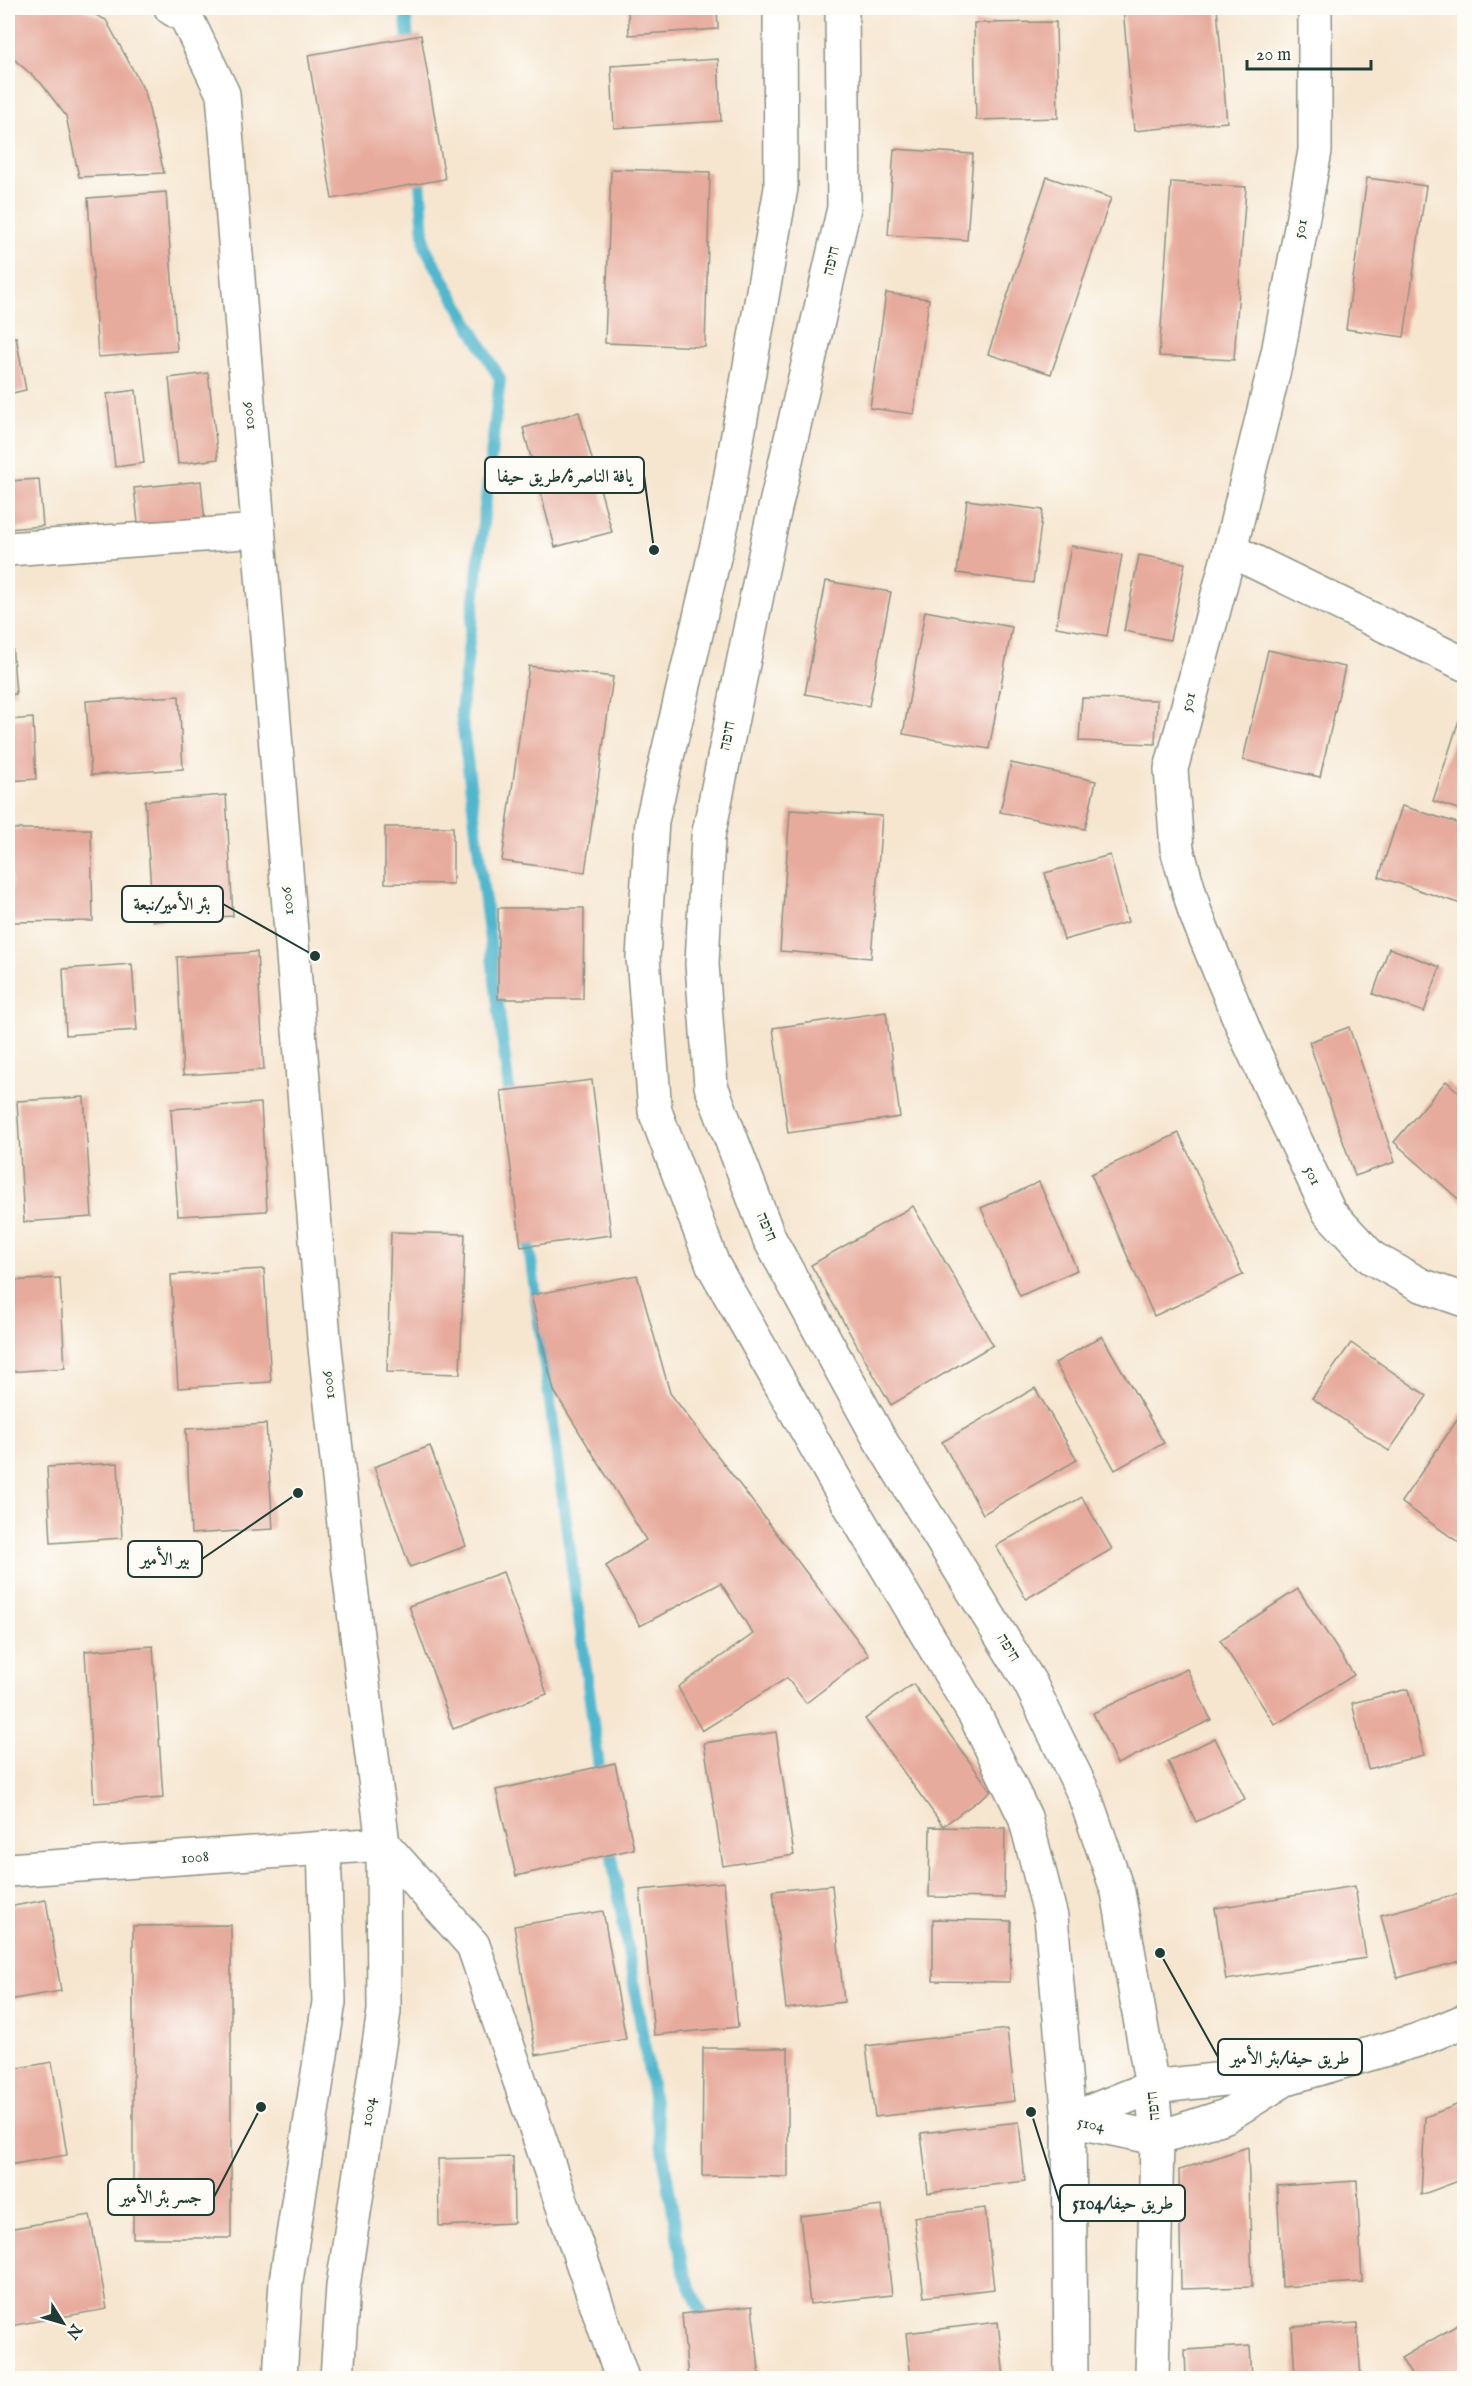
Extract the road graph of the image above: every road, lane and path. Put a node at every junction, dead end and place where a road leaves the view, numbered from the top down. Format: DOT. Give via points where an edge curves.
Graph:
graph roads {
  1 [pos="780,8"];
  2 [pos="842,8"];
  3 [pos="1316,8"];
  4 [pos="185,11"];
  5 [pos="258,531"];
  6 [pos="8,549"];
  7 [pos="1230,550"];
  8 [pos="1464,664"];
  9 [pos="1464,1300"];
  10 [pos="383,1844"];
  11 [pos="324,1849"];
  12 [pos="8,1870"];
  13 [pos="1464,2021"];
  14 [pos="1287,2078"];
  15 [pos="1152,2088"];
  16 [pos="1069,2120"];
  17 [pos="1157,2138"];
  18 [pos="280,2379"];
  19 [pos="337,2379"];
  20 [pos="622,2379"];
  21 [pos="1071,2379"];
  22 [pos="1152,2379"];
  1 -- 16 [label="main road" via="781,188 724,515 652,821 643,957 655,1111 713,1265 975,1715 1025,1817 1051,1917"];
  2 -- 15 [label="main road, חיפה" via="844,208 770,530 708,837 702,964 711,1086 770,1238 879,1438 1030,1683 1084,1794 1118,1892"];
  3 -- 7 [label="main road, 501" via="1316,151 1278,353"];
  4 -- 5 [label="main road, 1006" via="223,94"];
  5 -- 6 [label="main road"];
  5 -- 10 [label="main road, 1006" via="324,1338"];
  7 -- 8 [label="main road"];
  7 -- 9 [label="main road, 501" via="1172,769 1177,849 1195,912 1247,1037 1329,1212 1372,1258 1421,1285"];
  10 -- 11 [label="main road, 1008"];
  10 -- 19 [label="main road, 1004" via="384,2011 343,2286"];
  10 -- 20 [label="main road" via="473,1945"];
  11 -- 12 [label="main road, 1008"];
  11 -- 18 [label="main road" via="329,2002 286,2281"];
  13 -- 14 [label="main road, 5104" via="1418,2040"];
  14 -- 15 [label="main road, 5104" via="1224,2079"];
  14 -- 17 [label="main road, 5104" via="1226,2116"];
  15 -- 16 [label="main road, 5104"];
  15 -- 17 [label="main road, חיפה"];
  16 -- 17 [label="main road, 5104"];
  16 -- 21 [label="main road"];
  17 -- 22 [label="main road, חיפה"];
}
